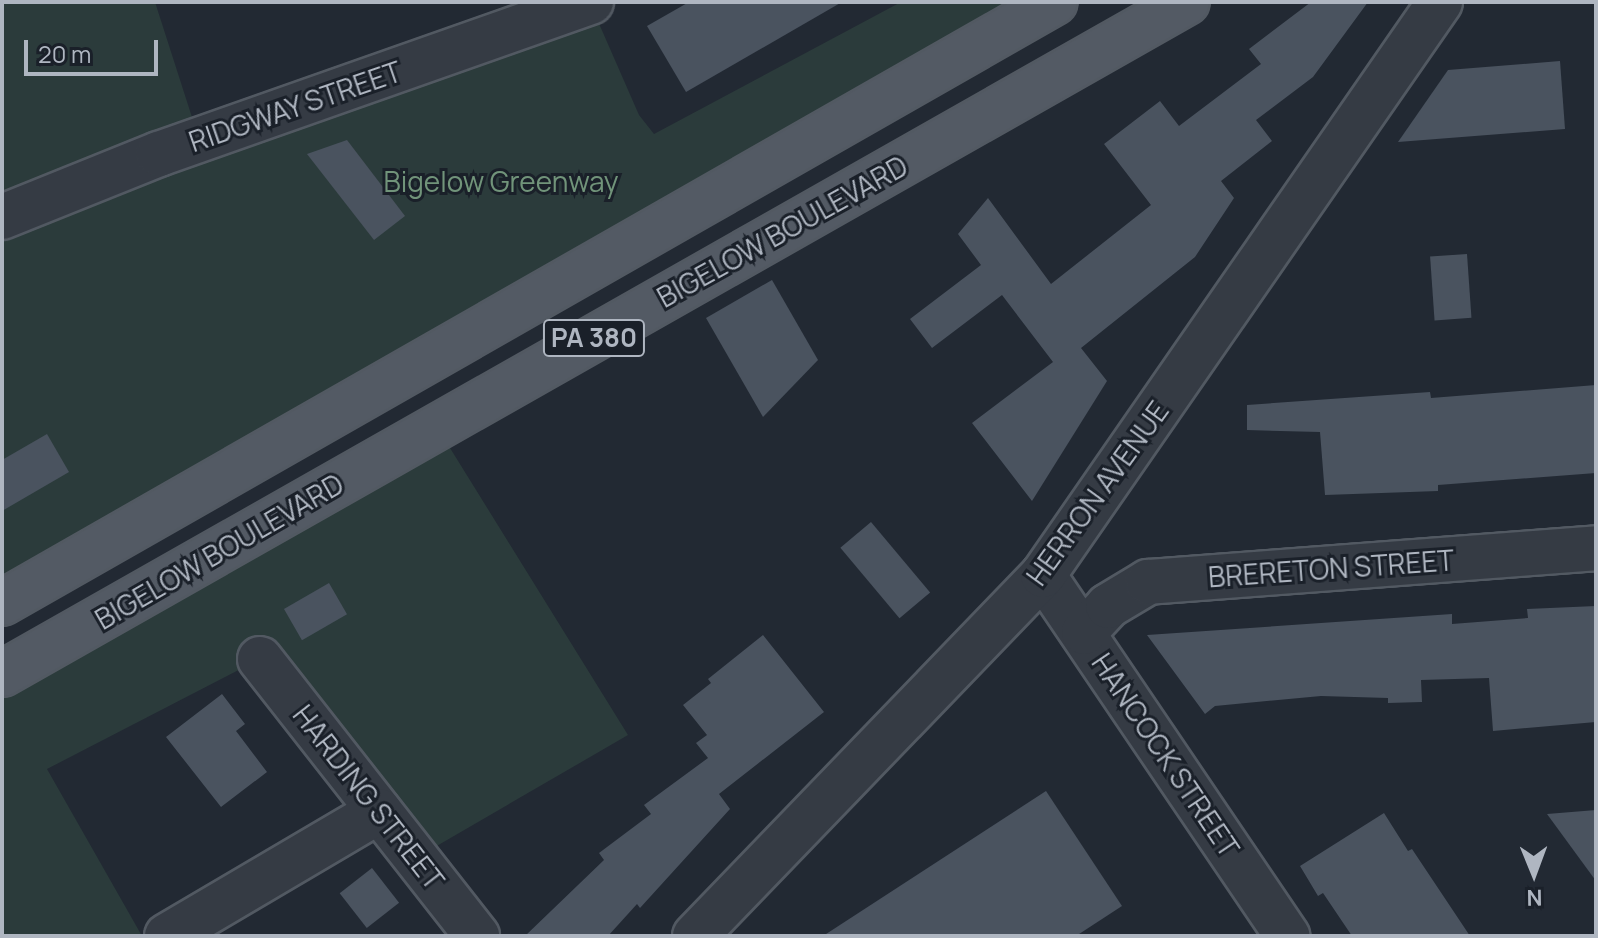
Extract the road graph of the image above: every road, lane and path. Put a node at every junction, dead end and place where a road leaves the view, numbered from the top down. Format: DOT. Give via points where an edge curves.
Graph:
graph roads {
  1 [pos="590,2"];
  2 [pos="1055,2"];
  3 [pos="1187,2"];
  4 [pos="1440,2"];
  5 [pos="2,217"];
  6 [pos="1596,548"];
  7 [pos="1043,575"];
  8 [pos="2,603"];
  9 [pos="1084,632"];
  10 [pos="260,659"];
  11 [pos="2,674"];
  12 [pos="379,811"];
  13 [pos="167,936"];
  14 [pos="477,936"];
  15 [pos="695,936"];
  16 [pos="1287,936"];
  1 -- 5 [label="street, RIDGWAY STREET" via="159,154"];
  2 -- 8 [label="main road, PA 380"];
  3 -- 11 [label="main road, BIGELOW BOULEVARD / PA 380"];
  4 -- 7 [label="street, HERRON AVENUE"];
  6 -- 9 [label="street, BRERETON STREET" via="1148,582 1108,606"];
  7 -- 9 [label="street, HANCOCK STREET"];
  7 -- 15 [label="street, HERRON AVENUE"];
  9 -- 16 [label="street, HANCOCK STREET"];
  10 -- 12 [label="street, HARDING STREET"];
  12 -- 13 [label="street"];
  12 -- 14 [label="street, HARDING STREET"];
}
